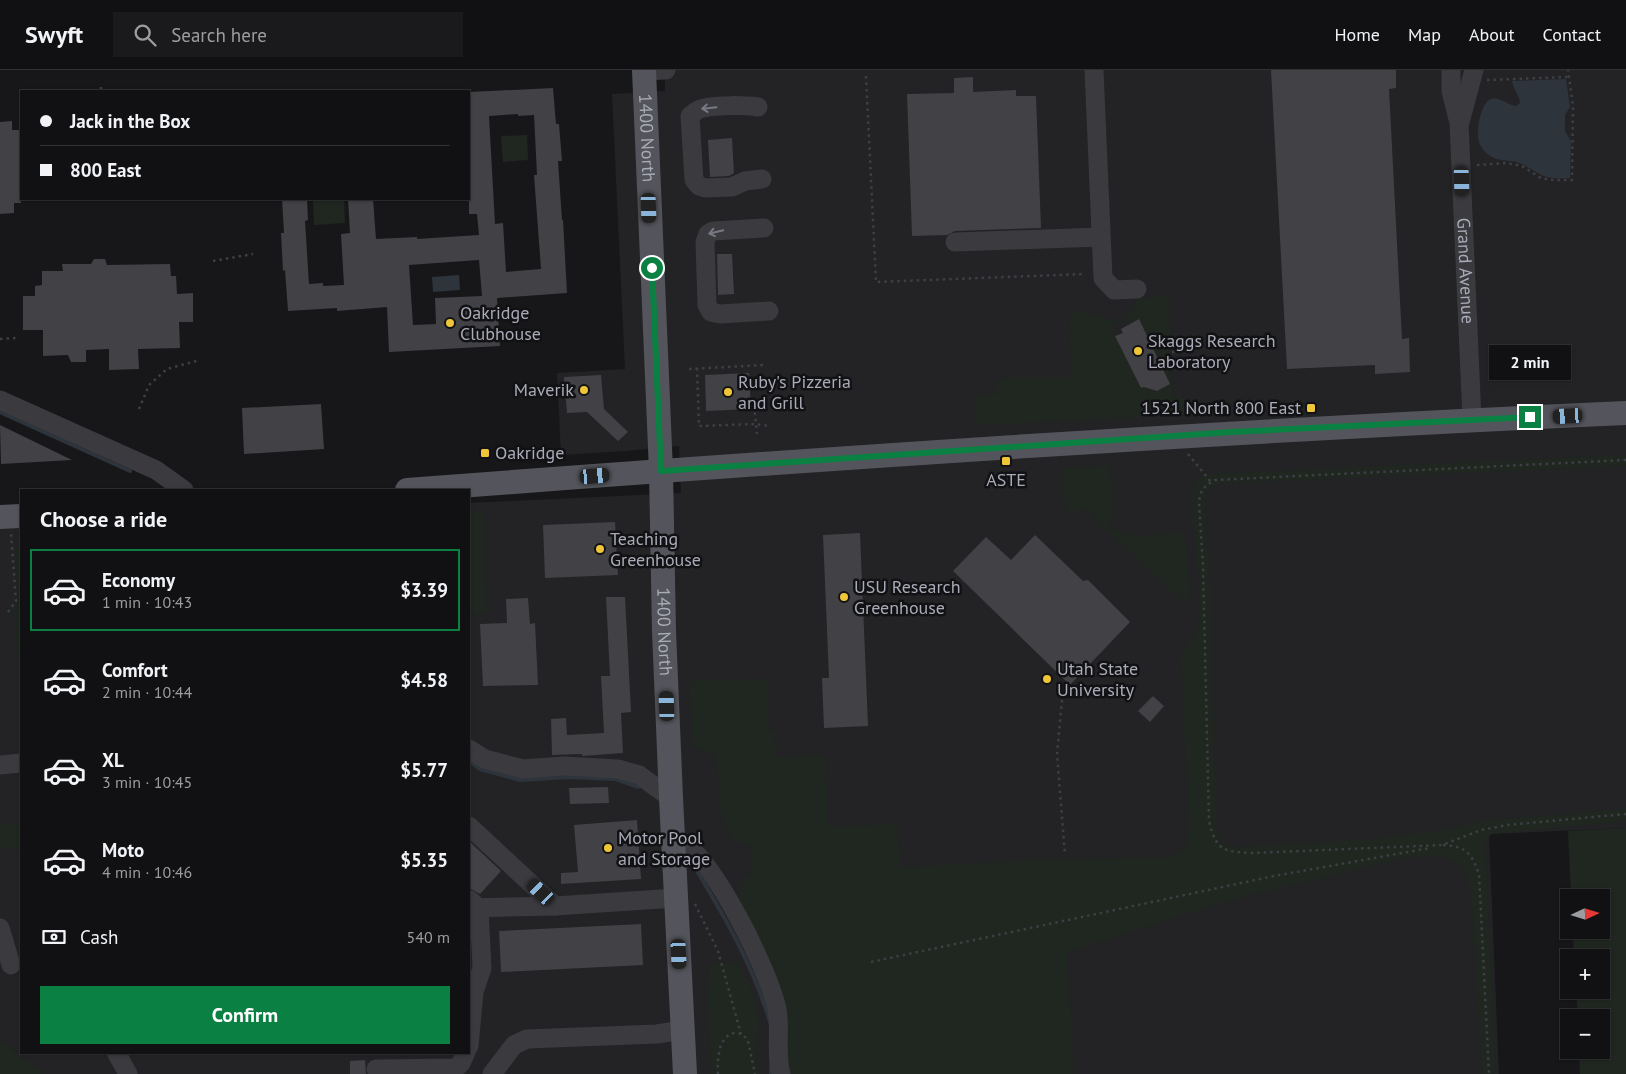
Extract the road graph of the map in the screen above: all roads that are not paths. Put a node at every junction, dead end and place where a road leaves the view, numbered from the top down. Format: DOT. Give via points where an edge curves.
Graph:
graph roads {
  1 [pos="651,70"];
  2 [pos="1094,70"];
  3 [pos="1451,70"];
  4 [pos="1480,75"];
  5 [pos="758,107"];
  6 [pos="1459,123"];
  7 [pos="762,178"];
  8 [pos="764,228"];
  9 [pos="1101,237"];
  10 [pos="955,242"];
  11 [pos="1137,290"];
  12 [pos="769,311"];
  13 [pos="0,400"];
  14 [pos="1626,413"];
  15 [pos="1472,420"];
  16 [pos="661,471"];
  17 [pos="183,489"];
  18 [pos="420,489"];
  19 [pos="470,750"];
  20 [pos="20,763"];
  21 [pos="0,765"];
  22 [pos="671,798"];
  23 [pos="470,827"];
  24 [pos="673,840"];
  25 [pos="686,897"];
  26 [pos="472,905"];
  27 [pos="555,906"];
  28 [pos="0,928"];
  29 [pos="11,965"];
  30 [pos="682,1030"];
  31 [pos="470,1035"];
  32 [pos="117,1054"];
  33 [pos="465,1054"];
  34 [pos="376,1069"];
  35 [pos="128,1074"];
  36 [pos="492,1074"];
  37 [pos="685,1074"];
  38 [pos="781,1074"];
  1 -- 16 [label="main road, 1400 North"];
  2 -- 9 [label="street"];
  3 -- 6 [label="street, Grand Avenue" via="1451,91"];
  4 -- 6 [label="street, Grand Avenue"];
  5 -- 7 [label="street, one-way" via="703,108 690,116 694,180 699,186 732,187"];
  6 -- 15 [label="street, Grand Avenue"];
  8 -- 12 [label="street, one-way" via="708,234 705,242 707,305 711,312 720,314"];
  9 -- 10 [label="street"];
  9 -- 11 [label="street" via="1103,278 1114,290"];
  13 -- 17 [label="street" via="156,470"];
  14 -- 15 [label="main road"];
  15 -- 16 [label="main road" via="1174,436"];
  16 -- 18 [label="main road"];
  16 -- 22 [label="main road, 1400 North"];
  19 -- 22 [label="street" via="485,760 523,769 564,766 618,769 639,775"];
  20 -- 21 [label="street"];
  22 -- 24 [label="main road, 1400 North"];
  23 -- 27 [label="street"];
  24 -- 25 [label="main road, 1400 North"];
  24 -- 38 [label="street" via="686,843 704,864 732,906 760,963 777,1008"];
  25 -- 27 [label="street"];
  25 -- 30 [label="main road, 1400 North"];
  26 -- 27 [label="street"];
  26 -- 31 [label="street" via="482,968 474,992"];
  28 -- 29 [label="street"];
  30 -- 36 [label="street" via="657,1034 527,1039 514,1045"];
  30 -- 37 [label="main road, 1400 North"];
  32 -- 35 [label="street"];
  33 -- 34 [label="street" via="456,1068"];
}
